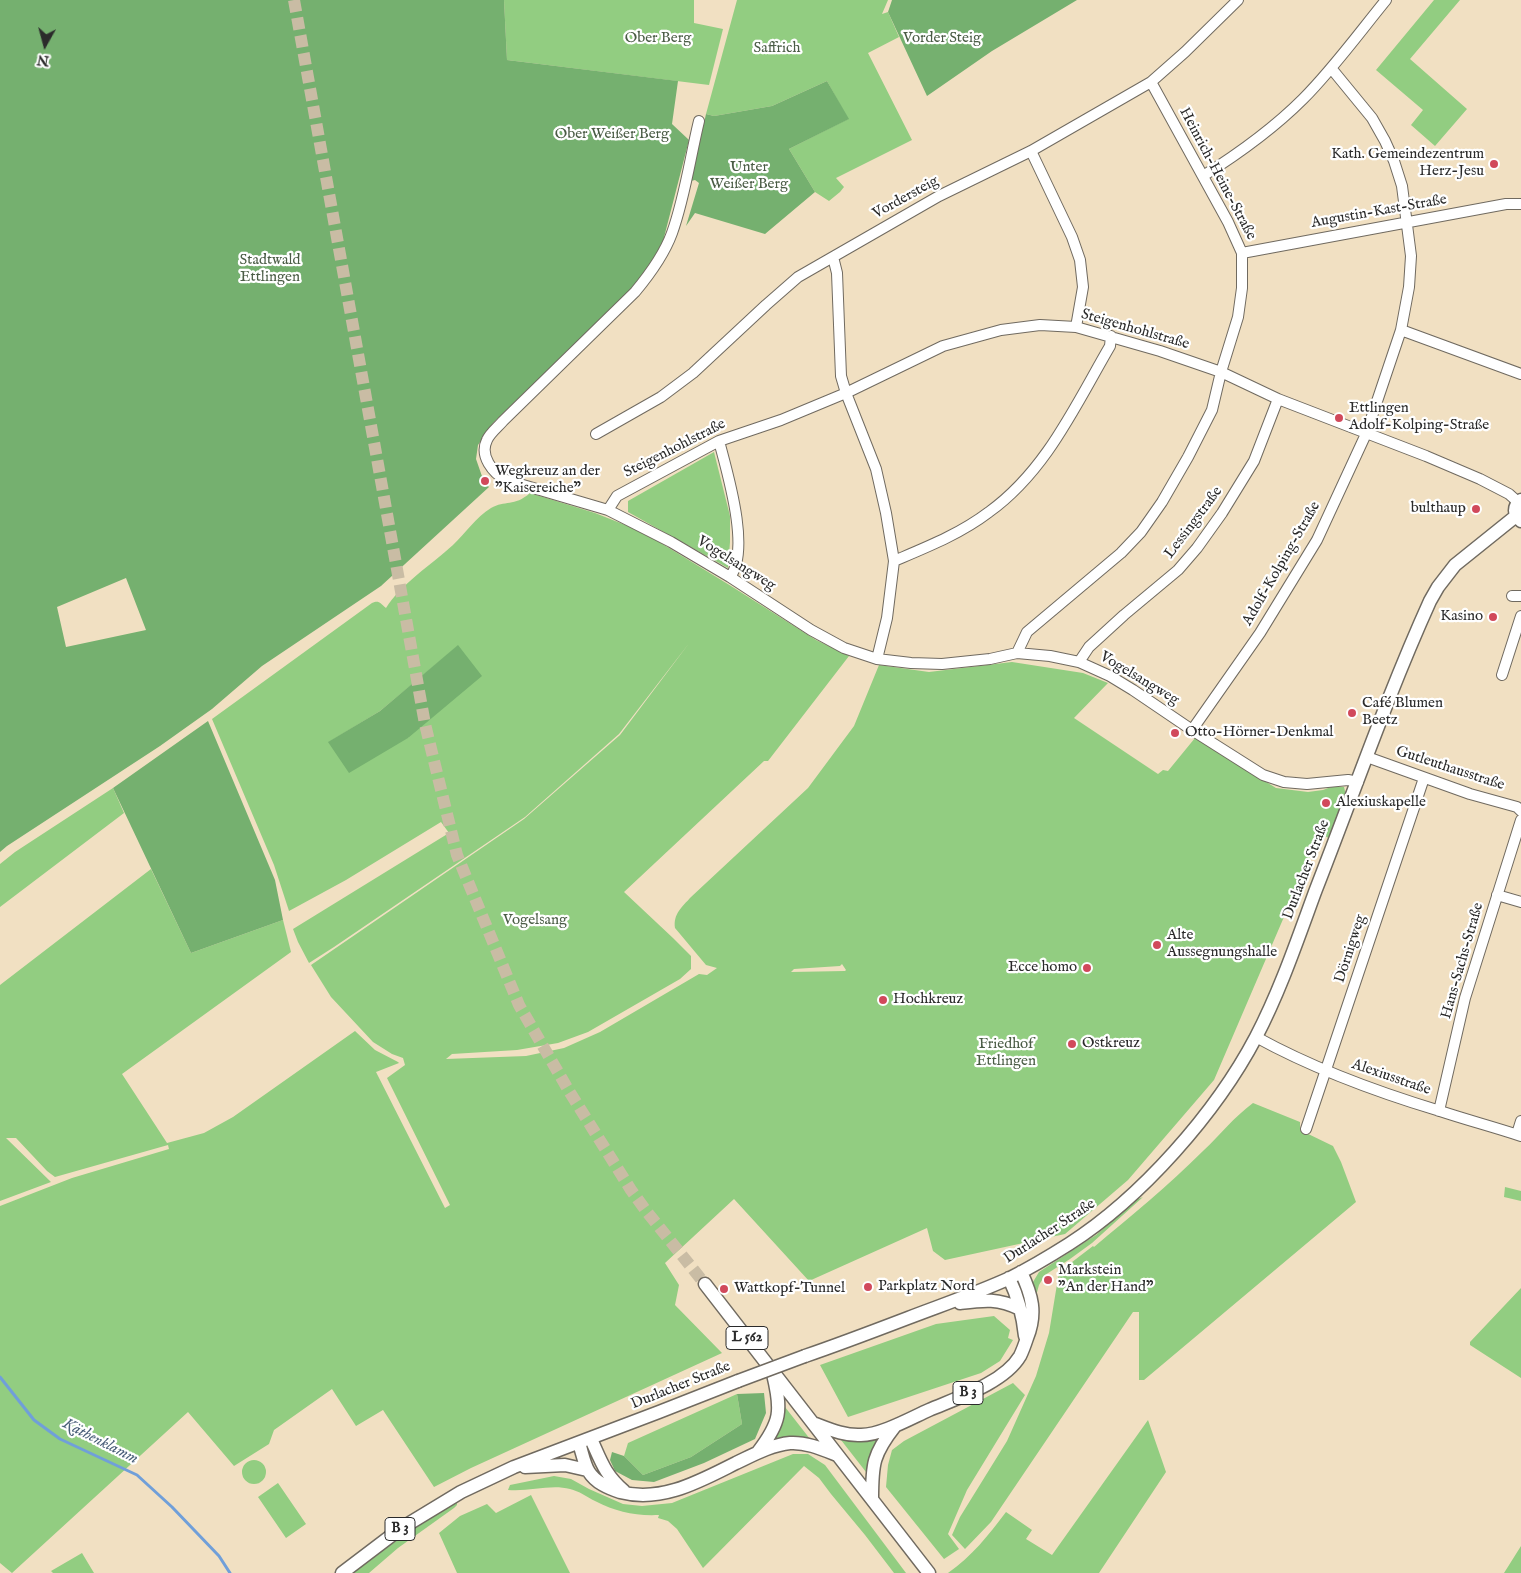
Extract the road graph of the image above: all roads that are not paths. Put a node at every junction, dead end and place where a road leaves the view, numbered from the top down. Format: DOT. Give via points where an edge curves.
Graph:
graph roads {
  1 [pos="1238,0"];
  2 [pos="1386,0"];
  3 [pos="1331,68"];
  4 [pos="1151,82"];
  5 [pos="699,121"];
  6 [pos="1031,151"];
  7 [pos="1203,176"];
  8 [pos="1521,204"];
  9 [pos="1407,222"];
  10 [pos="1242,253"];
  11 [pos="833,257"];
  12 [pos="1076,327"];
  13 [pos="1401,330"];
  14 [pos="1112,336"];
  15 [pos="1221,372"];
  16 [pos="1521,374"];
  17 [pos="846,393"];
  18 [pos="1278,399"];
  19 [pos="596,434"];
  20 [pos="1366,434"];
  21 [pos="719,441"];
  22 [pos="1520,501"];
  23 [pos="608,510"];
  24 [pos="1518,518"];
  25 [pos="894,561"];
  26 [pos="730,577"];
  27 [pos="1521,616"];
  28 [pos="1018,653"];
  29 [pos="877,659"];
  30 [pos="1079,662"];
  31 [pos="1502,676"];
  32 [pos="1192,730"];
  33 [pos="1367,757"];
  34 [pos="1424,778"];
  35 [pos="1358,782"];
  36 [pos="1521,811"];
  37 [pos="1521,820"];
  38 [pos="1497,895"];
  39 [pos="1521,902"];
  40 [pos="1256,1036"];
  41 [pos="1327,1071"];
  42 [pos="1439,1111"];
  43 [pos="1521,1121"];
  44 [pos="1306,1130"];
  45 [pos="1519,1135"];
  46 [pos="1021,1272"];
  47 [pos="1009,1278"];
  48 [pos="705,1284"];
  49 [pos="945,1304"];
  50 [pos="1020,1309"];
  51 [pos="1026,1341"];
  52 [pos="772,1369"];
  53 [pos="813,1423"];
  54 [pos="894,1426"];
  55 [pos="585,1441"];
  56 [pos="758,1452"];
  57 [pos="838,1455"];
  58 [pos="514,1467"];
  59 [pos="587,1470"];
  60 [pos="628,1494"];
  61 [pos="872,1499"];
  62 [pos="342,1573"];
  63 [pos="929,1573"];
  1 -- 4 [label="street, Vordersteig"];
  2 -- 3 [label="street"];
  3 -- 7 [label="street" via="1275,124"];
  3 -- 9 [label="street, Adolf-Kolping-Straße" via="1372,118 1385,141 1402,186"];
  4 -- 6 [label="street, Vordersteig"];
  4 -- 7 [label="street, Heinrich-Heine-Straße"];
  5 -- 23 [label="street, Vogelsangweg" via="672,235 649,275 487,440 487,460 497,475"];
  6 -- 11 [label="street, Vordersteig" via="939,196"];
  6 -- 12 [label="street" via="1080,260 1083,287"];
  7 -- 10 [label="street, Heinrich-Heine-Straße"];
  8 -- 9 [label="street, Augustin-Kast-Straße"];
  9 -- 10 [label="street, Augustin-Kast-Straße"];
  9 -- 13 [label="street, Adolf-Kolping-Straße" via="1411,256"];
  10 -- 15 [label="street, Heinrich-Heine-Straße" via="1238,317"];
  11 -- 17 [label="street" via="837,273 841,376"];
  11 -- 19 [label="street, Vordersteig" via="798,277 693,373 661,397"];
  12 -- 14 [label="street, Steigenhohlstraße"];
  12 -- 17 [label="street, Steigenhohlstraße" via="1040,325 1001,330 943,346"];
  13 -- 16 [label="street"];
  13 -- 20 [label="street, Adolf-Kolping-Straße"];
  14 -- 15 [label="street, Steigenhohlstraße"];
  14 -- 25 [label="street" via="1110,346 1063,429 1026,480 989,512 945,539"];
  15 -- 18 [label="street, Steigenhohlstraße"];
  15 -- 28 [label="street, Heinrich-Heine-Straße" via="1212,410 1162,502 1141,532 1121,553 1027,632"];
  17 -- 21 [label="street, Steigenhohlstraße"];
  17 -- 25 [label="street" via="876,469"];
  18 -- 20 [label="street, Steigenhohlstraße"];
  18 -- 30 [label="street, Lessingstraße" via="1254,461 1197,548 1178,570 1089,647"];
  20 -- 22 [label="street, Steigenhohlstraße" via="1480,479"];
  20 -- 32 [label="street, Adolf-Kolping-Straße" via="1316,540 1260,634"];
  21 -- 23 [label="street, Steigenhohlstraße" via="617,496"];
  21 -- 26 [label="street" via="737,514 737,554 735,571"];
  22 -- 24 [label="main road, Durlacher Straße" via="1515,509"];
  23 -- 26 [label="street, Vogelsangweg"];
  24 -- 33 [label="main road, Durlacher Straße" via="1455,565 1438,587 1421,621"];
  25 -- 29 [label="street" via="887,618"];
  26 -- 29 [label="street, Vogelsangweg" via="811,630 844,648"];
  27 -- 31 [label="street"];
  28 -- 29 [label="street, Vogelsangweg" via="942,664"];
  28 -- 30 [label="street, Vogelsangweg"];
  30 -- 32 [label="street, Vogelsangweg" via="1110,676"];
  32 -- 35 [label="street, Vogelsangweg" via="1263,775 1284,782"];
  33 -- 34 [label="street, Gutleuthausstraße"];
  33 -- 35 [label="main road, Durlacher Straße"];
  34 -- 36 [label="street, Gutleuthausstraße"];
  34 -- 41 [label="street, Dörnigweg"];
  35 -- 40 [label="main road, Durlacher Straße"];
  37 -- 38 [label="street, Hans-Sachs-Straße"];
  38 -- 39 [label="street"];
  38 -- 42 [label="street, Hans-Sachs-Straße" via="1466,998"];
  40 -- 41 [label="street, Alexiusstraße"];
  40 -- 46 [label="main road, Durlacher Straße" via="1230,1081 1152,1175 1105,1217"];
  41 -- 42 [label="street, Alexiusstraße"];
  41 -- 44 [label="street, Dörnigweg"];
  42 -- 45 [label="street, Alexiusstraße"];
  43 -- 45 [label="street"];
  46 -- 47 [label="main road, Durlacher Straße / B 3"];
  46 -- 51 [label="main road, B 3" via="1032,1302 1031,1327"];
  47 -- 49 [label="main road, Durlacher Straße / B 3"];
  47 -- 50 [label="main road"];
  48 -- 52 [label="main road, L 562"];
  49 -- 50 [label="main road" via="998,1300"];
  49 -- 55 [label="main road, Durlacher Straße / B 3, bridge"];
  50 -- 51 [label="main road"];
  51 -- 54 [label="main road, B 3" via="1011,1366 987,1385"];
  52 -- 53 [label="main road, L 562"];
  52 -- 56 [label="main road" via="779,1414"];
  53 -- 54 [label="main road" via="846,1435 862,1436"];
  53 -- 57 [label="main road, L 562"];
  54 -- 61 [label="main road" via="874,1460"];
  55 -- 58 [label="main road, Durlacher Straße / B 3"];
  55 -- 59 [label="main road"];
  55 -- 60 [label="main road" via="614,1482"];
  56 -- 57 [label="main road" via="790,1443"];
  56 -- 60 [label="main road" via="685,1487 657,1495"];
  57 -- 61 [label="main road"];
  58 -- 59 [label="main road" via="566,1465"];
  58 -- 62 [label="main road, Durlacher Straße / B 3" via="431,1509"];
  59 -- 60 [label="main road" via="602,1484"];
  61 -- 63 [label="main road"];
}
